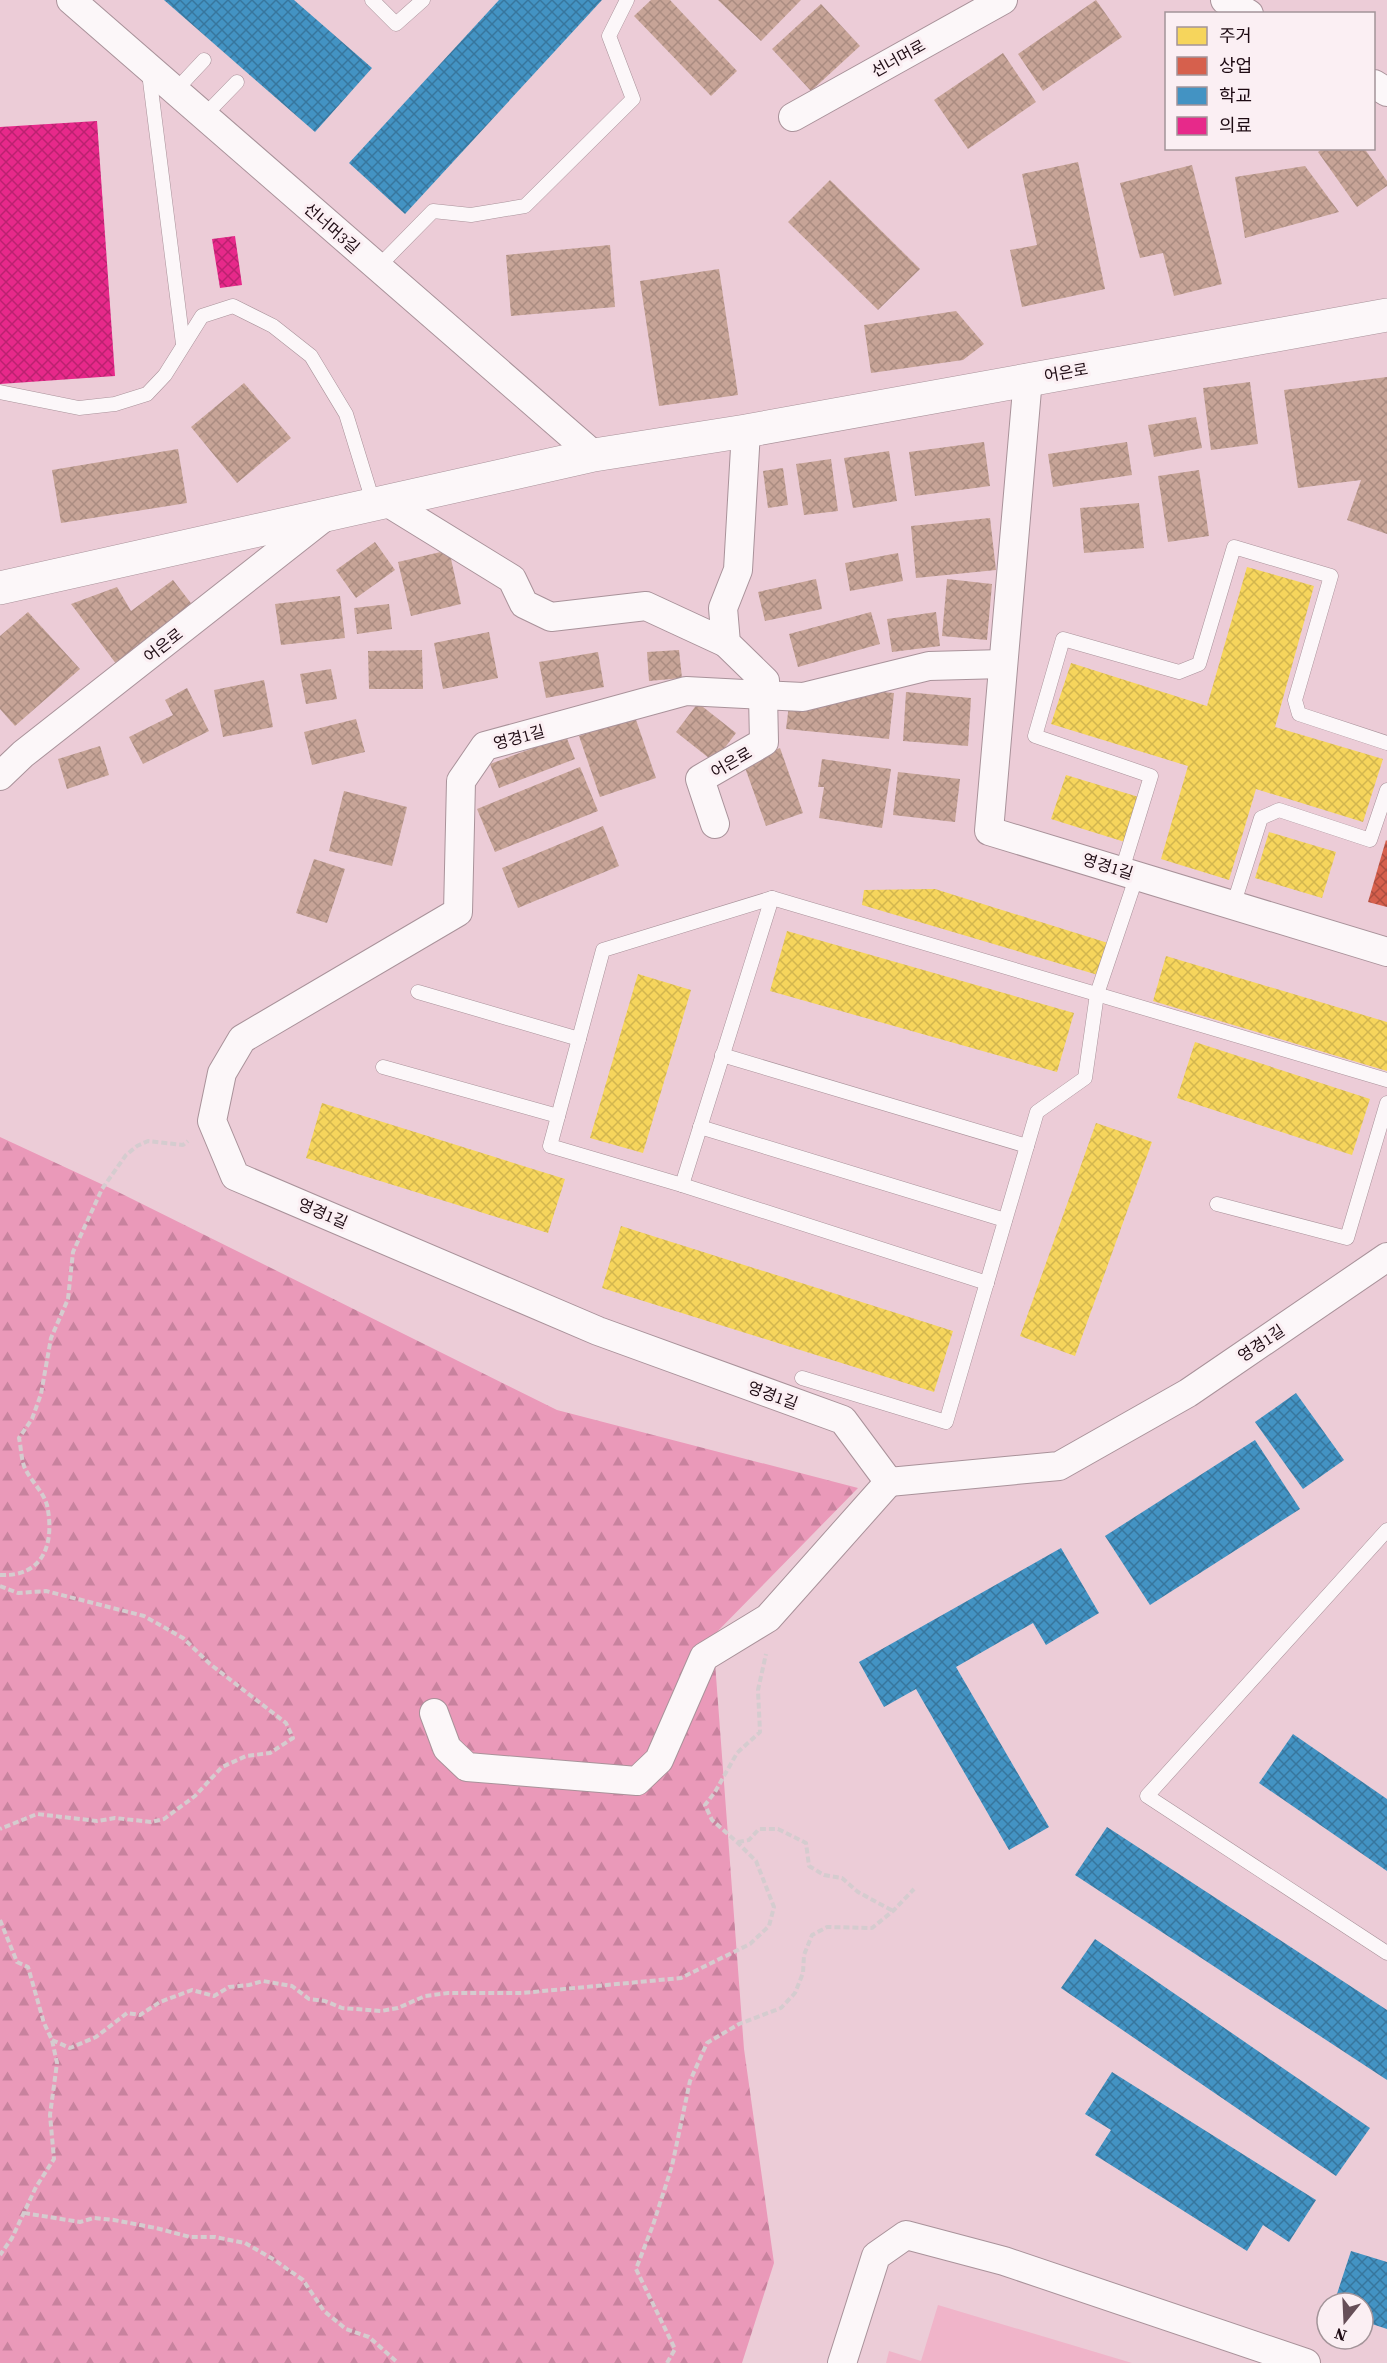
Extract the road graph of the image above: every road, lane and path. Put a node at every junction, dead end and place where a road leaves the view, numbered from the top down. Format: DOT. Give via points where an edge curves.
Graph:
graph roads {
  1 [pos="72,0"];
  2 [pos="372,0"];
  3 [pos="423,0"];
  4 [pos="627,0"];
  5 [pos="1003,0"];
  6 [pos="1225,0"];
  7 [pos="1246,12"];
  8 [pos="204,60"];
  9 [pos="149,67"];
  10 [pos="237,82"];
  11 [pos="175,91"];
  12 [pos="204,116"];
  13 [pos="793,117"];
  14 [pos="378,267"];
  15 [pos="1387,315"];
  16 [pos="183,344"];
  17 [pos="1028,378"];
  18 [pos="0,392"];
  19 [pos="746,431"];
  20 [pos="594,455"];
  21 [pos="380,503"];
  22 [pos="327,515"];
  23 [pos="0,588"];
  24 [pos="726,643"];
  25 [pos="1003,664"];
  26 [pos="763,695"];
  27 [pos="1387,743"];
  28 [pos="0,776"];
  29 [pos="1387,790"];
  30 [pos="715,824"];
  31 [pos="1130,873"];
  32 [pos="772,898"];
  33 [pos="1233,906"];
  34 [pos="1387,952"];
  35 [pos="418,992"];
  36 [pos="1097,994"];
  37 [pos="579,1039"];
  38 [pos="723,1055"];
  39 [pos="383,1066"];
  40 [pos="1387,1080"];
  41 [pos="1387,1103"];
  42 [pos="558,1116"];
  43 [pos="212,1121"];
  44 [pos="700,1127"];
  45 [pos="1027,1146"];
  46 [pos="682,1185"];
  47 [pos="1217,1204"];
  48 [pos="1005,1220"];
  49 [pos="1387,1257"];
  50 [pos="987,1283"];
  51 [pos="802,1378"];
  52 [pos="889,1482"];
  53 [pos="1387,1530"];
  54 [pos="0,1575"];
  55 [pos="0,1586"];
  56 [pos="768,1618"];
  57 [pos="434,1713"];
  58 [pos="0,1829"];
  59 [pos="737,1842"];
  60 [pos="914,1889"];
  61 [pos="893,1911"];
  62 [pos="0,1920"];
  63 [pos="1387,1953"];
  64 [pos="52,2040"];
  65 [pos="24,2213"];
  66 [pos="0,2255"];
  67 [pos="398,2363"];
  68 [pos="667,2363"];
  69 [pos="842,2363"];
  70 [pos="1306,2363"];
  1 -- 9 [label="street, 선너머3길"];
  2 -- 3 [label="lane" via="396,24"];
  4 -- 14 [label="lane" via="609,36 633,99 525,206 471,215 433,211"];
  5 -- 13 [label="street, 선너머로"];
  6 -- 7 [label="street"];
  8 -- 11 [label="lane"];
  9 -- 11 [label="street, 선너머3길"];
  9 -- 16 [label="lane"];
  10 -- 12 [label="lane"];
  11 -- 12 [label="street, 선너머3길"];
  12 -- 14 [label="street, 선너머3길"];
  14 -- 20 [label="street, 선너머3길"];
  15 -- 17 [label="street, 어은로"];
  16 -- 18 [label="lane" via="165,375 147,394 115,404 79,408"];
  16 -- 21 [label="lane" via="202,316 233,306 273,326 311,356 346,414"];
  17 -- 19 [label="street, 어은로"];
  17 -- 25 [label="street, 영경1길"];
  19 -- 20 [label="street, 어은로"];
  19 -- 24 [label="street" via="738,570 723,608"];
  20 -- 21 [label="street, 어은로"];
  21 -- 22 [label="street, 어은로"];
  21 -- 24 [label="street, 어은로" via="512,579 524,604 551,617 646,606"];
  22 -- 23 [label="street, 어은로"];
  22 -- 28 [label="street, 어은로"];
  24 -- 26 [label="street, 어은로" via="765,681"];
  25 -- 26 [label="street, 영경1길" via="929,666 803,697"];
  25 -- 31 [label="street, 영경1길" via="989,831"];
  26 -- 30 [label="street, 어은로" via="764,742 700,779"];
  26 -- 43 [label="street, 영경1길" via="686,691 485,746 461,781 458,912 242,1039 222,1073"];
  27 -- 31 [label="lane" via="1299,714 1295,700 1331,576 1234,547 1199,664 1179,672 1063,639 1035,736 1151,776"];
  29 -- 33 [label="lane" via="1371,840 1279,810 1260,818"];
  31 -- 33 [label="street, 영경1길"];
  31 -- 36 [label="lane"];
  32 -- 36 [label="lane"];
  32 -- 37 [label="lane" via="603,950"];
  32 -- 38 [label="lane"];
  33 -- 34 [label="street, 영경1길"];
  35 -- 37 [label="lane"];
  36 -- 40 [label="lane"];
  36 -- 45 [label="lane" via="1085,1078 1037,1112"];
  37 -- 42 [label="lane"];
  38 -- 44 [label="lane"];
  38 -- 45 [label="lane"];
  39 -- 42 [label="lane"];
  41 -- 47 [label="lane" via="1347,1238"];
  42 -- 46 [label="lane" via="550,1146"];
  43 -- 52 [label="street, 영경1길" via="235,1176 598,1331 843,1420"];
  43 -- 54 [label="path" via="183,1145 148,1141 137,1146 102,1189 89,1214 73,1252 68,1299 51,1338 41,1394 32,1419 19,1438 23,1465 46,1503 50,1540 40,1561 26,1571"];
  44 -- 46 [label="lane"];
  44 -- 48 [label="lane"];
  45 -- 48 [label="lane"];
  46 -- 50 [label="lane"];
  48 -- 50 [label="lane"];
  49 -- 52 [label="street, 영경1길" via="1188,1393 1059,1466"];
  50 -- 51 [label="lane" via="946,1422"];
  52 -- 56 [label="street"];
  53 -- 63 [label="lane" via="1147,1796"];
  55 -- 58 [label="path" via="18,1593 46,1590 144,1616 183,1638 286,1723 293,1738 270,1753 246,1756 222,1767 195,1796 164,1819 97,1821 37,1814"];
  56 -- 57 [label="street" via="704,1657 659,1760 637,1781 467,1767 447,1748"];
  56 -- 59 [label="path" via="767,1649 758,1689 760,1732 737,1754 705,1805 712,1820"];
  59 -- 61 [label="path" via="749,1840 759,1829 778,1829 806,1843 809,1866 824,1875 842,1878 858,1892"];
  59 -- 64 [label="path" via="756,1861 774,1907 769,1926 750,1944 681,1978 522,1993 447,1993 381,2011 342,2008 309,1999 292,1986 262,1982 230,1986 214,1995 192,1990 160,2002 140,2015 127,2013 96,2037 70,2048"];
  60 -- 61 [label="path"];
  61 -- 68 [label="path" via="872,1928 827,1928 812,1935 795,1993 781,2008 739,2024 707,2043 690,2080 672,2166 636,2269 675,2349"];
  62 -- 64 [label="path" via="17,1962 28,1967"];
  64 -- 65 [label="path" via="57,2063 51,2115 54,2159"];
  65 -- 66 [label="path"];
  65 -- 67 [label="path" via="80,2222 94,2218 114,2220 190,2238 215,2237 245,2243 303,2280 324,2311 346,2329 369,2337"];
  69 -- 70 [label="street" via="876,2256 906,2235 1004,2261"];
}
